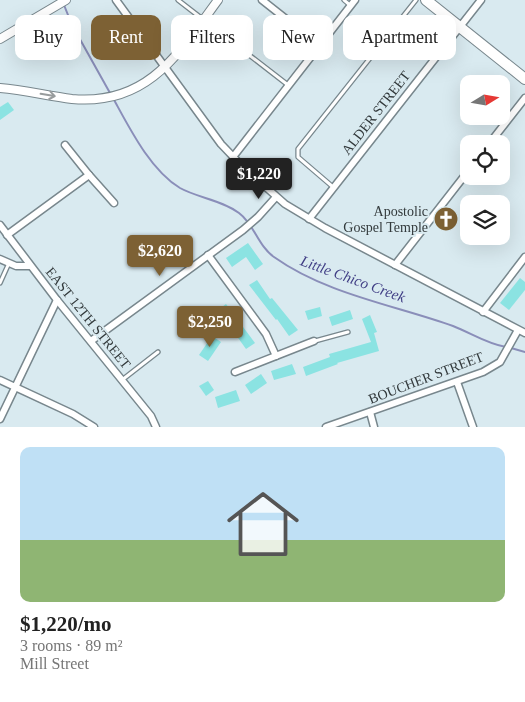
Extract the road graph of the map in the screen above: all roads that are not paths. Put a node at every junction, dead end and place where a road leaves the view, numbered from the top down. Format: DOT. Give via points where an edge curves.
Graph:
graph roads {
  1 [pos="66,0"];
  2 [pos="116,0"];
  3 [pos="178,0"];
  4 [pos="218,0"];
  5 [pos="262,0"];
  6 [pos="344,0"];
  7 [pos="416,0"];
  8 [pos="426,0"];
  9 [pos="481,0"];
  10 [pos="353,3"];
  11 [pos="197,15"];
  12 [pos="207,15"];
  13 [pos="281,15"];
  14 [pos="459,27"];
  15 [pos="333,28"];
  16 [pos="0,39"];
  17 [pos="253,58"];
  18 [pos="173,60"];
  19 [pos="307,60"];
  20 [pos="165,67"];
  21 [pos="525,79"];
  22 [pos="288,85"];
  23 [pos="0,88"];
  24 [pos="525,98"];
  25 [pos="496,135"];
  26 [pos="65,145"];
  27 [pos="233,157"];
  28 [pos="88,175"];
  29 [pos="460,182"];
  30 [pos="333,188"];
  31 [pos="276,196"];
  32 [pos="114,203"];
  33 [pos="309,218"];
  34 [pos="0,225"];
  35 [pos="7,235"];
  36 [pos="208,255"];
  37 [pos="525,257"];
  38 [pos="0,259"];
  39 [pos="9,263"];
  40 [pos="395,265"];
  41 [pos="30,266"];
  42 [pos="0,283"];
  43 [pos="57,300"];
  44 [pos="483,312"];
  45 [pos="348,332"];
  46 [pos="522,332"];
  47 [pos="91,341"];
  48 [pos="314,341"];
  49 [pos="158,352"];
  50 [pos="276,356"];
  51 [pos="234,372"];
  52 [pos="0,380"];
  53 [pos="122,380"];
  54 [pos="456,382"];
  55 [pos="15,387"];
  56 [pos="370,412"];
  57 [pos="0,419"];
  58 [pos="94,427"];
  59 [pos="156,427"];
  60 [pos="326,427"];
  61 [pos="374,427"];
  62 [pos="473,427"];
  1 -- 16 [label="street"];
  2 -- 20 [label="street"];
  3 -- 11 [label="lane"];
  4 -- 12 [label="street"];
  5 -- 13 [label="street"];
  6 -- 10 [label="lane"];
  7 -- 30 [label="lane" via="298,149 298,157"];
  8 -- 14 [label="main road"];
  9 -- 14 [label="street, ALDER STREET"];
  10 -- 15 [label="street"];
  14 -- 21 [label="main road"];
  14 -- 30 [label="street, ALDER STREET"];
  17 -- 22 [label="lane"];
  18 -- 20 [label="street"];
  19 -- 22 [label="street"];
  23 -- 20 [label="street, one-way" via="72,99 100,98 139,86"];
  20 -- 27 [label="street"];
  22 -- 27 [label="street"];
  24 -- 25 [label="street"];
  26 -- 28 [label="street"];
  27 -- 31 [label="street"];
  28 -- 32 [label="street"];
  28 -- 35 [label="street"];
  29 -- 40 [label="street"];
  30 -- 33 [label="street, ALDER STREET"];
  31 -- 33 [label="street"];
  31 -- 36 [label="street" via="258,217"];
  33 -- 40 [label="street"];
  34 -- 35 [label="street, EAST 12TH STREET"];
  35 -- 41 [label="street, EAST 12TH STREET"];
  36 -- 47 [label="street"];
  36 -- 50 [label="street" via="266,334"];
  37 -- 44 [label="street"];
  38 -- 39 [label="street"];
  39 -- 41 [label="street"];
  39 -- 42 [label="lane"];
  40 -- 44 [label="street"];
  41 -- 43 [label="street, EAST 12TH STREET"];
  43 -- 47 [label="street, EAST 12TH STREET"];
  43 -- 55 [label="street"];
  44 -- 46 [label="street"];
  45 -- 48 [label="lane"];
  46 -- 54 [label="street, BOUCHER STREET" via="500,362"];
  47 -- 53 [label="street, EAST 12TH STREET"];
  48 -- 50 [label="street"];
  49 -- 53 [label="lane"];
  50 -- 51 [label="street"];
  52 -- 55 [label="street"];
  53 -- 59 [label="street, EAST 12TH STREET"];
  54 -- 56 [label="street, BOUCHER STREET"];
  54 -- 62 [label="street"];
  55 -- 57 [label="street"];
  55 -- 58 [label="street"];
  56 -- 60 [label="street, BOUCHER STREET"];
  56 -- 61 [label="street"];
}
